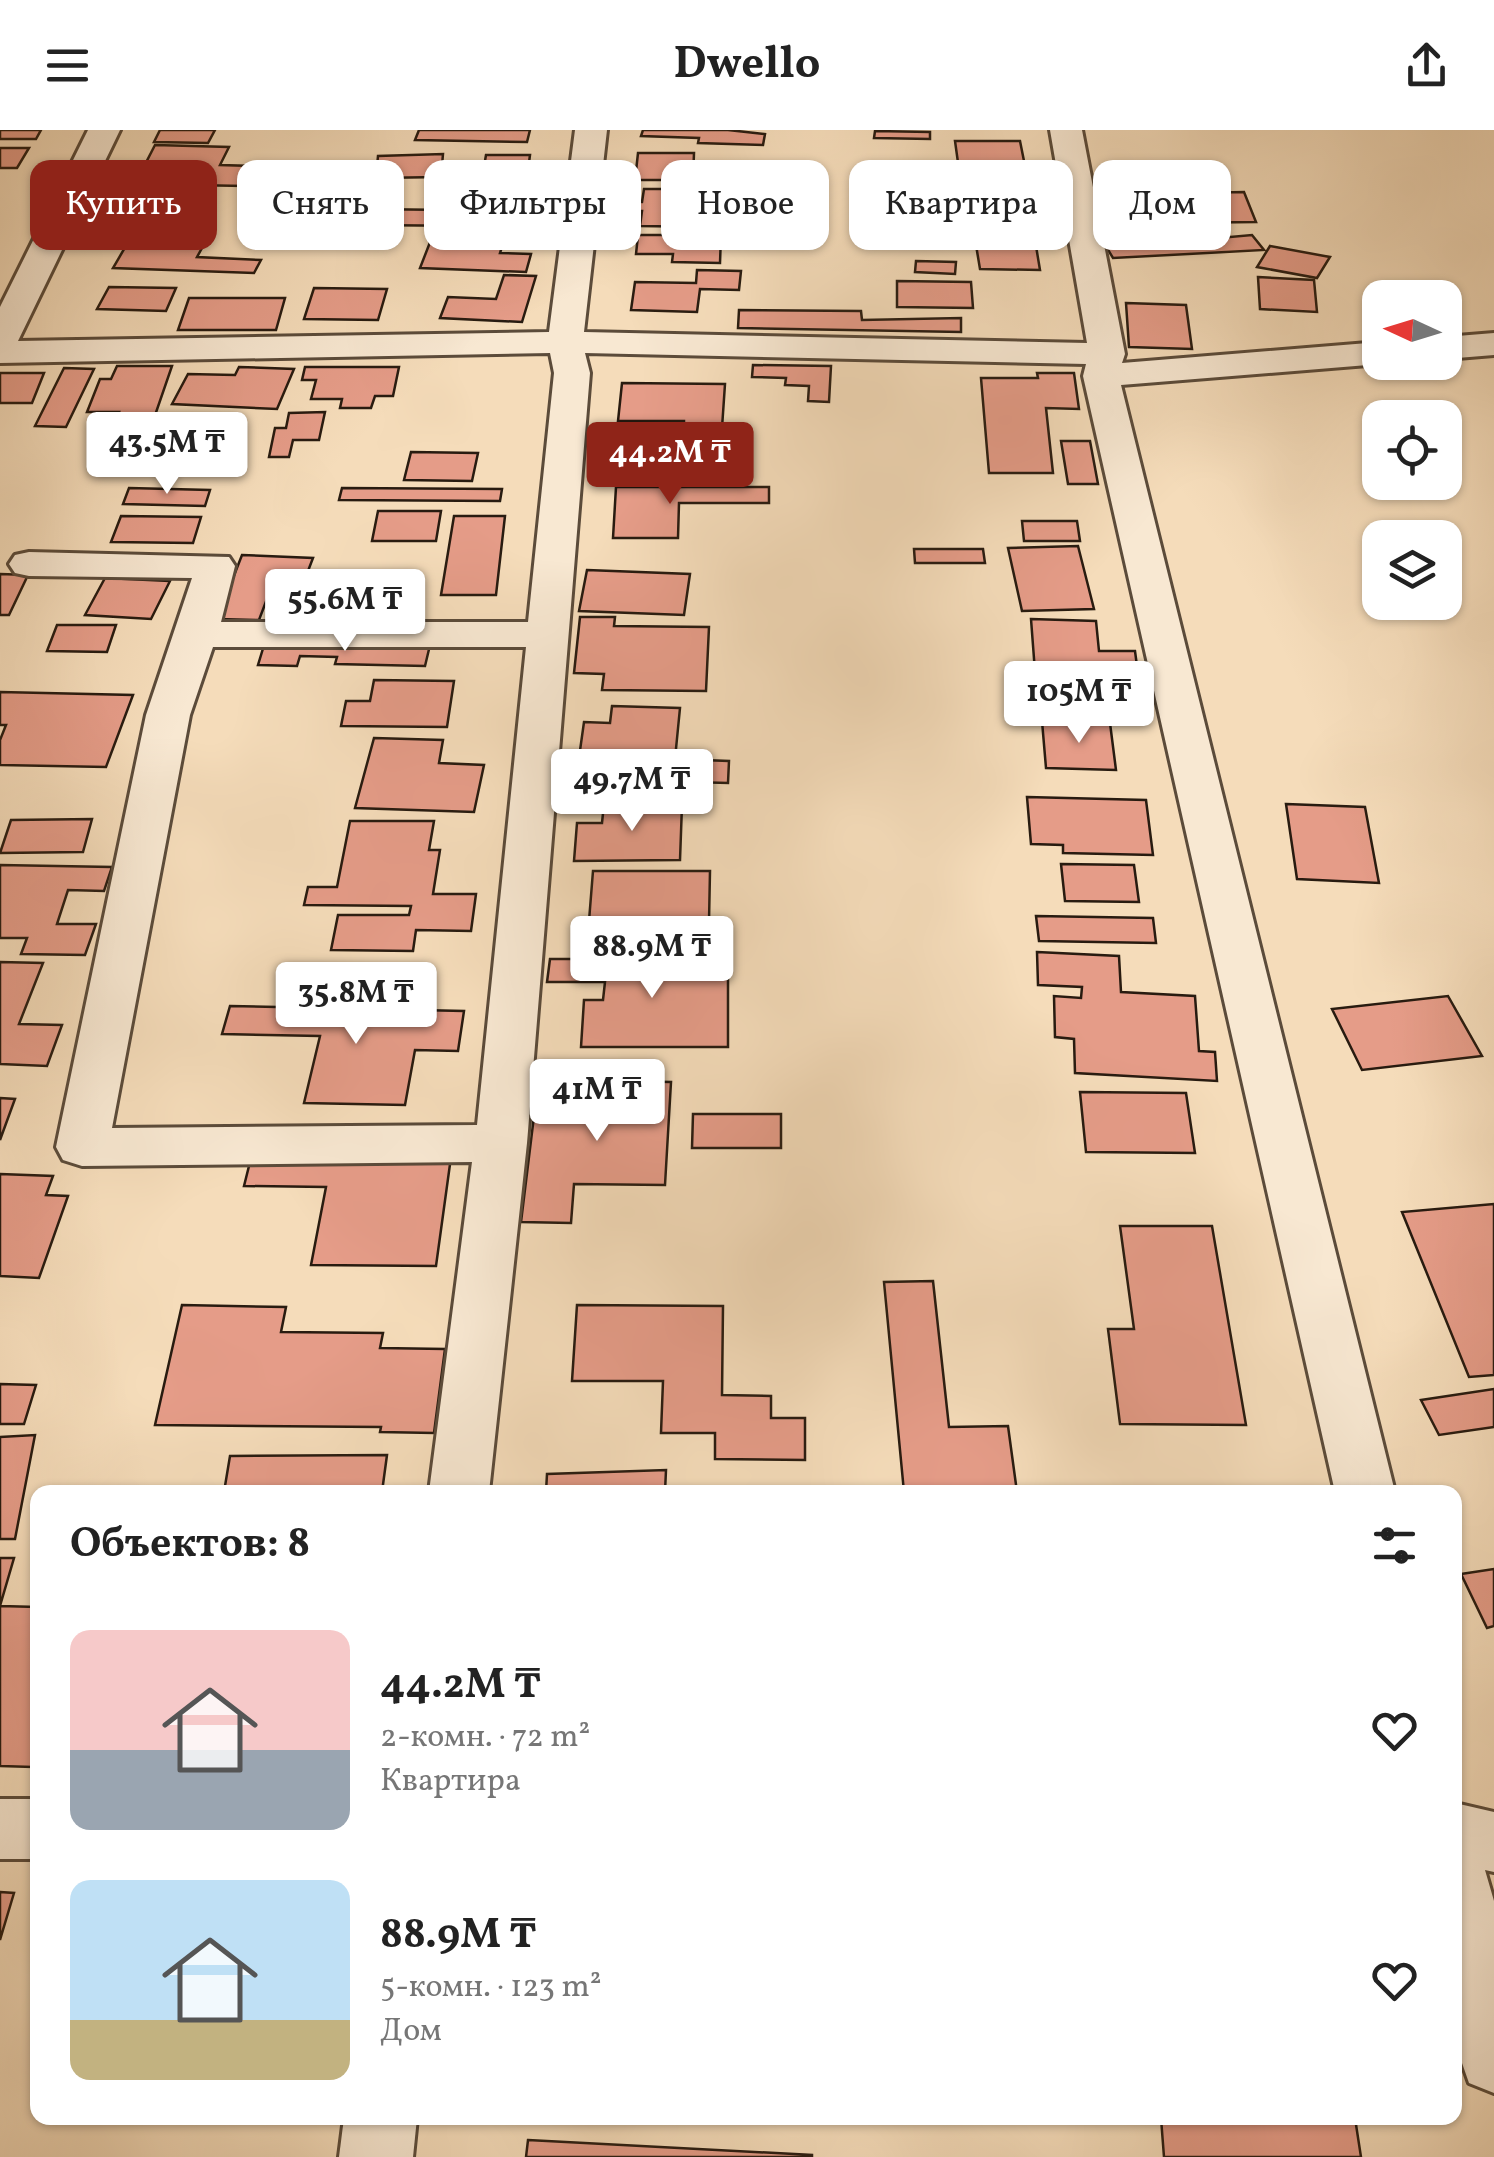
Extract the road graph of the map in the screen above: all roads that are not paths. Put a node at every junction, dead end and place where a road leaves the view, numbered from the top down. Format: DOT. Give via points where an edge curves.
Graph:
graph roads {
  1 [pos="104,130"];
  2 [pos="591,130"];
  3 [pos="1066,130"];
  4 [pos="0,342"];
  5 [pos="565,342"];
  6 [pos="1494,344"];
  7 [pos="1462,347"];
  8 [pos="0,352"];
  9 [pos="1362,354"];
  10 [pos="1104,365"];
  11 [pos="29,564"];
  12 [pos="549,634"];
  13 [pos="197,635"];
  14 [pos="502,1143"];
  15 [pos="460,1485"];
  16 [pos="1363,1485"];
  17 [pos="0,1829"];
  18 [pos="30,1829"];
  19 [pos="1462,1835"];
  20 [pos="1494,1842"];
  21 [pos="1462,1911"];
  22 [pos="1494,2058"];
  23 [pos="380,2125"];
  24 [pos="376,2157"];
  1 -- 4 [label="street"];
  2 -- 5 [label="street"];
  3 -- 10 [label="street"];
  5 -- 8 [label="street"];
  5 -- 10 [label="street"];
  5 -- 12 [label="street" via="572,372"];
  6 -- 7 [label="street"];
  9 -- 10 [label="street"];
  10 -- 16 [label="street"];
  11 -- 13 [label="street" via="215,566"];
  12 -- 13 [label="street"];
  12 -- 14 [label="street"];
  13 -- 14 [label="street" via="168,715 82,1148"];
  14 -- 15 [label="street"];
  17 -- 18 [label="street"];
  19 -- 20 [label="street"];
  21 -- 22 [label="street"];
  23 -- 24 [label="street"];
}
